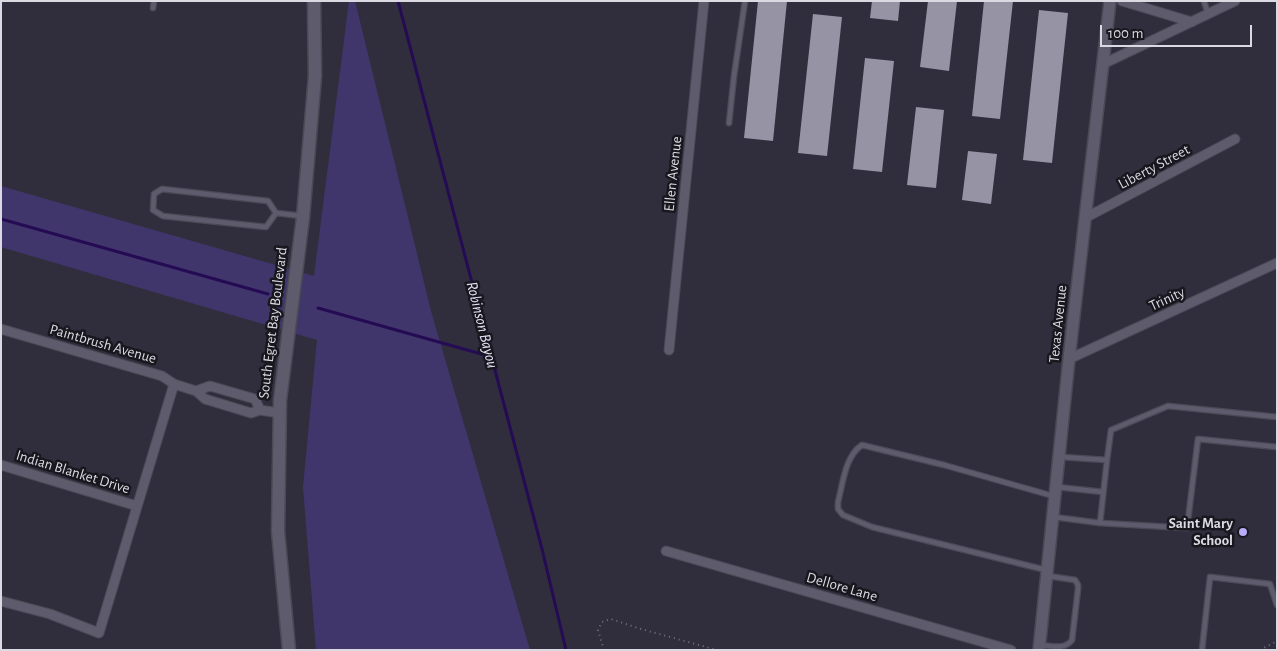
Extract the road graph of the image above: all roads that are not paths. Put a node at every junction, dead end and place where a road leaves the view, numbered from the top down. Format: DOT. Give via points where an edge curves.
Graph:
graph roads {
  1 [pos="154,1"];
  2 [pos="314,1"];
  3 [pos="704,1"];
  4 [pos="745,1"];
  5 [pos="1110,1"];
  6 [pos="1122,1"];
  7 [pos="1204,1"];
  8 [pos="1235,1"];
  9 [pos="153,8"];
  10 [pos="1208,14"];
  11 [pos="1192,22"];
  12 [pos="1103,64"];
  13 [pos="729,123"];
  14 [pos="1235,140"];
  15 [pos="276,213"];
  16 [pos="303,217"];
  17 [pos="1085,218"];
  18 [pos="1277,263"];
  19 [pos="1,329"];
  20 [pos="669,350"];
  21 [pos="1069,359"];
  22 [pos="174,384"];
  23 [pos="196,390"];
  24 [pos="260,410"];
  25 [pos="279,413"];
  26 [pos="1277,417"];
  27 [pos="1277,447"];
  28 [pos="1059,457"];
  29 [pos="1107,460"];
  30 [pos="1,465"];
  31 [pos="1056,492"];
  32 [pos="1103,492"];
  33 [pos="138,506"];
  34 [pos="1052,517"];
  35 [pos="1100,523"];
  36 [pos="666,551"];
  37 [pos="1047,573"];
  38 [pos="1,601"];
  39 [pos="1277,605"];
  40 [pos="1040,647"];
  41 [pos="289,650"];
  42 [pos="1011,650"];
  43 [pos="1202,650"];
  1 -- 9 [label="lane"];
  2 -- 16 [label="main road, South Egret Bay Boulevard" via="315,76"];
  3 -- 20 [label="street, Ellen Avenue"];
  4 -- 13 [label="lane"];
  5 -- 12 [label="street, Texas Avenue"];
  6 -- 11 [label="street"];
  7 -- 10 [label="lane"];
  8 -- 10 [label="street"];
  10 -- 11 [label="street"];
  11 -- 12 [label="street"];
  12 -- 17 [label="street, Texas Avenue"];
  14 -- 17 [label="street, Liberty Street"];
  15 -- 15 [label="lane" via="268,202 162,189 154,194 153,210 163,216 266,227"];
  15 -- 16 [label="lane"];
  16 -- 25 [label="main road, South Egret Bay Boulevard"];
  17 -- 21 [label="street, Texas Avenue"];
  18 -- 21 [label="street, Trinity"];
  19 -- 22 [label="street, Paintbrush Avenue" via="162,376"];
  21 -- 28 [label="street, Texas Avenue"];
  22 -- 23 [label="street, Paintbrush Avenue"];
  22 -- 33 [label="street, Indian Blanket Drive"];
  23 -- 24 [label="street, Paintbrush Avenue" via="206,399 251,413"];
  23 -- 24 [label="street" via="210,386 255,399"];
  24 -- 25 [label="street, Paintbrush Avenue"];
  25 -- 41 [label="main road, South Egret Bay Boulevard" via="278,531"];
  26 -- 29 [label="lane" via="1168,406 1111,430"];
  27 -- 35 [label="lane" via="1198,439 1187,528"];
  28 -- 29 [label="lane"];
  28 -- 31 [label="street, Texas Avenue"];
  29 -- 32 [label="lane"];
  30 -- 33 [label="street, Indian Blanket Drive"];
  31 -- 32 [label="lane"];
  31 -- 34 [label="street, Texas Avenue"];
  31 -- 37 [label="lane" via="862,444 851,456 838,502 838,509 843,515 872,527"];
  32 -- 35 [label="lane"];
  33 -- 38 [label="street, Indian Blanket Drive" via="99,634 50,614"];
  34 -- 35 [label="lane"];
  34 -- 37 [label="street, Texas Avenue"];
  36 -- 42 [label="street, Dellore Lane"];
  37 -- 40 [label="street, Texas Avenue"];
  37 -- 40 [label="lane" via="1075,580 1078,584 1077,598 1069,645"];
  39 -- 43 [label="lane" via="1270,584 1210,577"];
}
